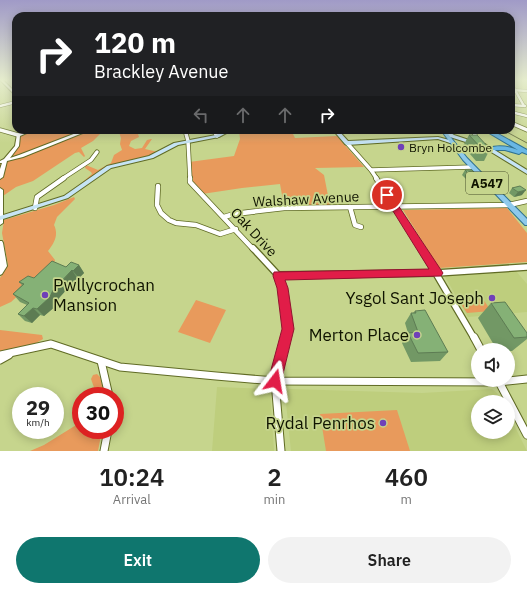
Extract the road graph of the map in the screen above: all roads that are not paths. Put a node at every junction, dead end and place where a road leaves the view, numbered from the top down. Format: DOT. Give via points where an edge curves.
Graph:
graph roads {
  1 [pos="12,103"];
  2 [pos="0,106"];
  3 [pos="515,106"];
  4 [pos="526,107"];
  5 [pos="517,113"];
  6 [pos="527,116"];
  7 [pos="515,125"];
  8 [pos="0,130"];
  9 [pos="527,130"];
  10 [pos="12,133"];
  11 [pos="14,134"];
  12 [pos="77,134"];
  13 [pos="186,134"];
  14 [pos="221,134"];
  15 [pos="339,134"];
  16 [pos="442,134"];
  17 [pos="445,134"];
  18 [pos="447,134"];
  19 [pos="475,134"];
  20 [pos="495,134"];
  21 [pos="501,134"];
  22 [pos="18,135"];
  23 [pos="217,136"];
  24 [pos="438,138"];
  25 [pos="450,141"];
  26 [pos="188,142"];
  27 [pos="347,143"];
  28 [pos="478,143"];
  29 [pos="490,149"];
  30 [pos="527,150"];
  31 [pos="97,152"];
  32 [pos="89,156"];
  33 [pos="527,156"];
  34 [pos="95,157"];
  35 [pos="2,162"];
  36 [pos="472,167"];
  37 [pos="371,170"];
  38 [pos="527,172"];
  39 [pos="0,177"];
  40 [pos="158,186"];
  41 [pos="0,190"];
  42 [pos="527,201"];
  43 [pos="509,205"];
  44 [pos="394,206"];
  45 [pos="350,207"];
  46 [pos="35,208"];
  47 [pos="224,217"];
  48 [pos="0,220"];
  49 [pos="527,223"];
  50 [pos="361,227"];
  51 [pos="236,230"];
  52 [pos="0,243"];
  53 [pos="527,267"];
  54 [pos="0,272"];
  55 [pos="438,273"];
  56 [pos="278,276"];
  57 [pos="477,343"];
  58 [pos="12,353"];
  59 [pos="0,355"];
  60 [pos="0,360"];
  61 [pos="101,361"];
  62 [pos="527,379"];
  63 [pos="515,380"];
  64 [pos="275,381"];
  65 [pos="471,381"];
  66 [pos="107,387"];
  67 [pos="501,387"];
  68 [pos="527,435"];
  69 [pos="106,439"];
  70 [pos="104,451"];
  71 [pos="281,451"];
  1 -- 2 [label="street"];
  3 -- 4 [label="street"];
  5 -- 6 [label="street"];
  7 -- 9 [label="street"];
  8 -- 10 [label="street"];
  11 -- 22 [label="street"];
  12 -- 35 [label="street"];
  13 -- 26 [label="street, Oak Drive"];
  14 -- 23 [label="main road"];
  15 -- 27 [label="main road"];
  16 -- 24 [label="main road"];
  17 -- 25 [label="main road, A547"];
  18 -- 28 [label="main road" via="453,138"];
  19 -- 28 [label="street"];
  20 -- 30 [label="highway"];
  21 -- 30 [label="highway"];
  22 -- 35 [label="street" via="17,146"];
  23 -- 26 [label="main road"];
  24 -- 25 [label="main road"];
  24 -- 27 [label="main road"];
  25 -- 36 [label="main road, A547"];
  26 -- 46 [label="main road" via="172,146 151,157 108,167 66,197"];
  26 -- 47 [label="street, Oak Drive" via="190,182"];
  27 -- 37 [label="street"];
  28 -- 29 [label="main road"];
  29 -- 33 [label="highway" via="498,146"];
  29 -- 38 [label="main road"];
  31 -- 34 [label="street"];
  32 -- 34 [label="street"];
  34 -- 46 [label="street" via="42,192 37,197"];
  35 -- 39 [label="street"];
  36 -- 37 [label="street"];
  36 -- 43 [label="main road, A547"];
  37 -- 44 [label="street"];
  40 -- 51 [label="street" via="158,205 161,213 169,220 220,234"];
  41 -- 48 [label="street"];
  42 -- 43 [label="street, Walshaw Avenue"];
  43 -- 44 [label="street, Walshaw Avenue"];
  43 -- 49 [label="main road, A547"];
  44 -- 45 [label="street, Walshaw Avenue"];
  44 -- 55 [label="street"];
  45 -- 47 [label="street, Walshaw Avenue" via="284,208"];
  45 -- 50 [label="street" via="355,225"];
  46 -- 48 [label="main road"];
  47 -- 51 [label="street, Oak Drive"];
  51 -- 56 [label="street, Oak Drive"];
  52 -- 54 [label="street" via="4,266"];
  53 -- 55 [label="street"];
  55 -- 56 [label="street"];
  55 -- 57 [label="street"];
  56 -- 64 [label="street, Oak Drive" via="288,329"];
  58 -- 59 [label="street"];
  58 -- 60 [label="street"];
  58 -- 61 [label="street" via="52,344"];
  61 -- 64 [label="street" via="120,367"];
  61 -- 66 [label="street"];
  62 -- 63 [label="street"];
  64 -- 65 [label="street"];
  64 -- 71 [label="street, Oak Drive"];
  67 -- 68 [label="street"];
  69 -- 70 [label="street"];
}
